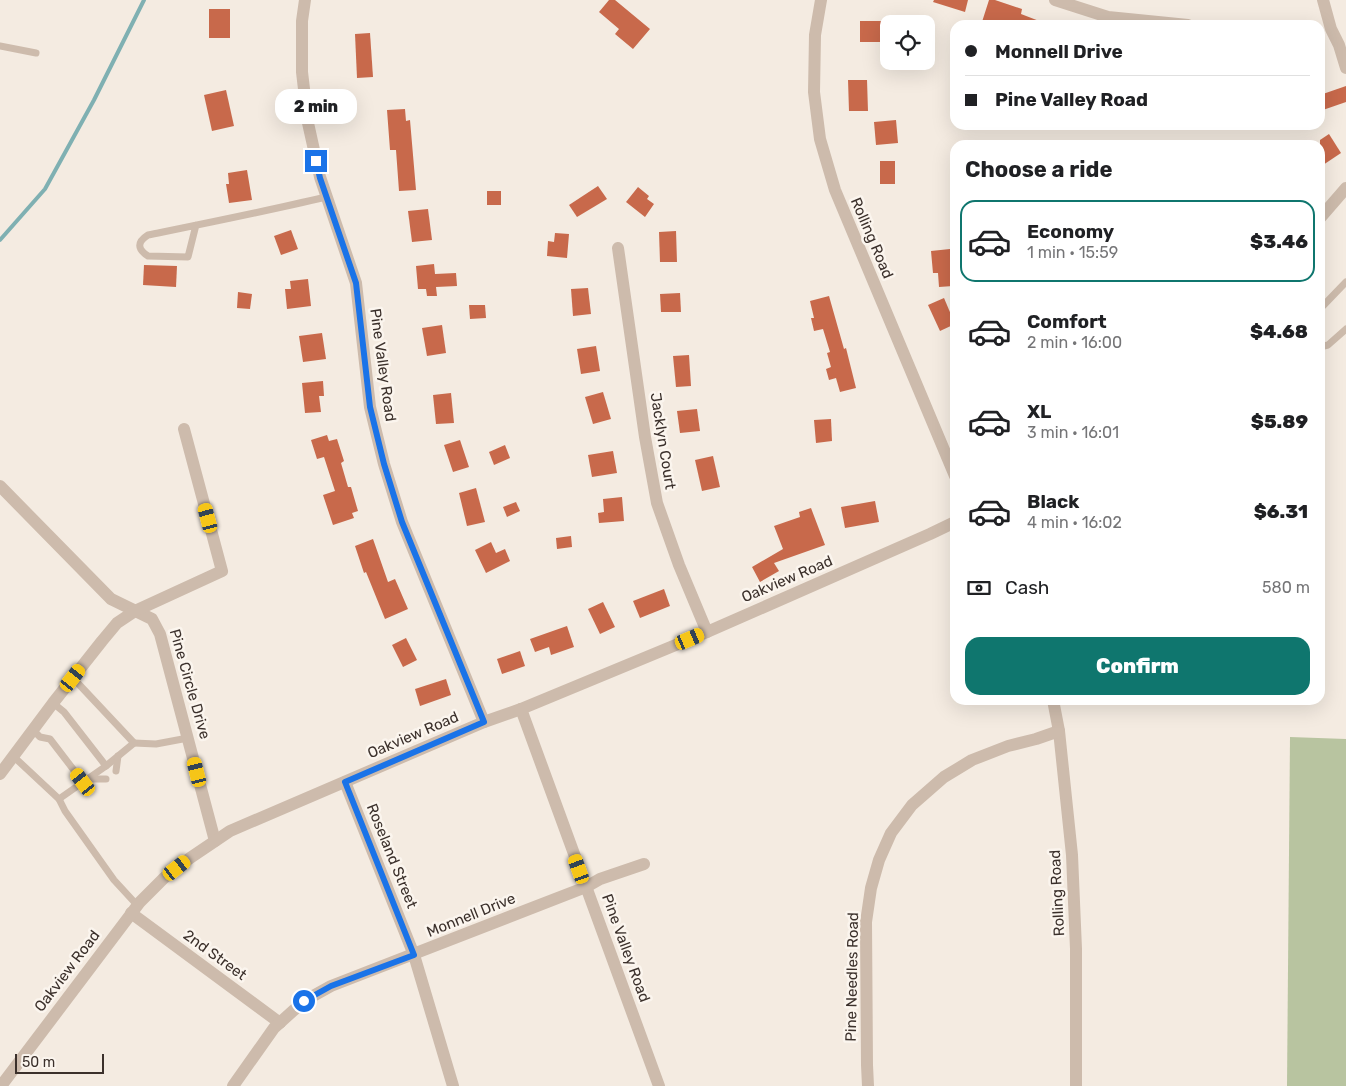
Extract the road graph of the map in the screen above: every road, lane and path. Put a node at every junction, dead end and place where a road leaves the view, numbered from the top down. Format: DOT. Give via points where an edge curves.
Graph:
graph roads {
  1 [pos="305,0"];
  2 [pos="821,0"];
  3 [pos="1055,0"];
  4 [pos="1323,0"];
  5 [pos="1138,20"];
  6 [pos="1324,20"];
  7 [pos="1325,29"];
  8 [pos="0,46"];
  9 [pos="36,52"];
  10 [pos="1346,68"];
  11 [pos="1346,188"];
  12 [pos="326,197"];
  13 [pos="1325,212"];
  14 [pos="196,225"];
  15 [pos="618,248"];
  16 [pos="1346,282"];
  17 [pos="1325,304"];
  18 [pos="1346,329"];
  19 [pos="1325,346"];
  20 [pos="184,429"];
  21 [pos="950,464"];
  22 [pos="0,486"];
  23 [pos="950,524"];
  24 [pos="135,611"];
  25 [pos="707,632"];
  26 [pos="73,678"];
  27 [pos="53,703"];
  28 [pos="1054,705"];
  29 [pos="521,709"];
  30 [pos="484,722"];
  31 [pos="33,730"];
  32 [pos="1059,731"];
  33 [pos="188,738"];
  34 [pos="134,744"];
  35 [pos="13,756"];
  36 [pos="118,756"];
  37 [pos="106,766"];
  38 [pos="116,771"];
  39 [pos="0,774"];
  40 [pos="106,779"];
  41 [pos="85,781"];
  42 [pos="345,782"];
  43 [pos="59,799"];
  44 [pos="215,841"];
  45 [pos="644,864"];
  46 [pos="586,887"];
  47 [pos="134,909"];
  48 [pos="414,955"];
  49 [pos="280,1022"];
  50 [pos="1,1086"];
  51 [pos="233,1086"];
  52 [pos="453,1086"];
  53 [pos="659,1086"];
  54 [pos="868,1086"];
  55 [pos="1076,1086"];
  1 -- 12 [label="street, Pine Valley Road" via="302,72 308,123"];
  2 -- 21 [label="street, Rolling Road" via="815,35 814,92 820,139 835,190"];
  3 -- 5 [label="street" via="1108,17"];
  4 -- 6 [label="street"];
  7 -- 10 [label="street" via="1339,45"];
  8 -- 9 [label="lane"];
  11 -- 13 [label="street"];
  12 -- 14 [label="lane"];
  12 -- 30 [label="street, Pine Valley Road" via="356,283 370,407 384,464 402,522"];
  14 -- 14 [label="lane" via="188,257 148,256 140,249 139,244 148,235"];
  15 -- 25 [label="street, Jacklyn Court" via="657,503"];
  16 -- 17 [label="lane"];
  18 -- 19 [label="lane"];
  20 -- 24 [label="street" via="222,570"];
  22 -- 24 [label="street, Pine Circle Drive" via="111,598"];
  23 -- 25 [label="street, Oakview Road"];
  24 -- 26 [label="street" via="117,623"];
  24 -- 33 [label="street, Pine Circle Drive" via="152,618 160,634"];
  25 -- 29 [label="street, Oakview Road"];
  26 -- 27 [label="street"];
  26 -- 34 [label="lane"];
  27 -- 31 [label="street"];
  27 -- 37 [label="lane" via="64,712"];
  28 -- 32 [label="street, Rolling Road"];
  29 -- 30 [label="street, Oakview Road"];
  29 -- 46 [label="street, Pine Valley Road"];
  30 -- 42 [label="street, Oakview Road"];
  31 -- 35 [label="street"];
  31 -- 41 [label="lane" via="40,737 50,739"];
  32 -- 54 [label="street, Pine Needles Road" via="972,760 944,777 912,805 892,833 879,860 866,922"];
  32 -- 55 [label="street, Rolling Road" via="1072,855"];
  33 -- 34 [label="lane"];
  33 -- 44 [label="street, Pine Circle Drive"];
  34 -- 36 [label="lane"];
  35 -- 39 [label="street"];
  35 -- 43 [label="lane"];
  36 -- 37 [label="lane"];
  36 -- 38 [label="lane"];
  37 -- 41 [label="lane"];
  40 -- 41 [label="lane"];
  41 -- 43 [label="lane"];
  42 -- 44 [label="street, Oakview Road" via="230,831"];
  42 -- 48 [label="street, Roseland Street"];
  43 -- 47 [label="lane"];
  44 -- 47 [label="street, Oakview Road" via="164,878"];
  45 -- 46 [label="street, Monnell Drive"];
  46 -- 48 [label="street, Monnell Drive"];
  46 -- 53 [label="street, Pine Valley Road"];
  47 -- 49 [label="street, 2nd Street"];
  47 -- 50 [label="street, Oakview Road"];
  48 -- 49 [label="street, Monnell Drive" via="331,986 304,1001"];
  48 -- 52 [label="street, Roseland Street"];
  49 -- 51 [label="street, Monnell Drive"];
}
